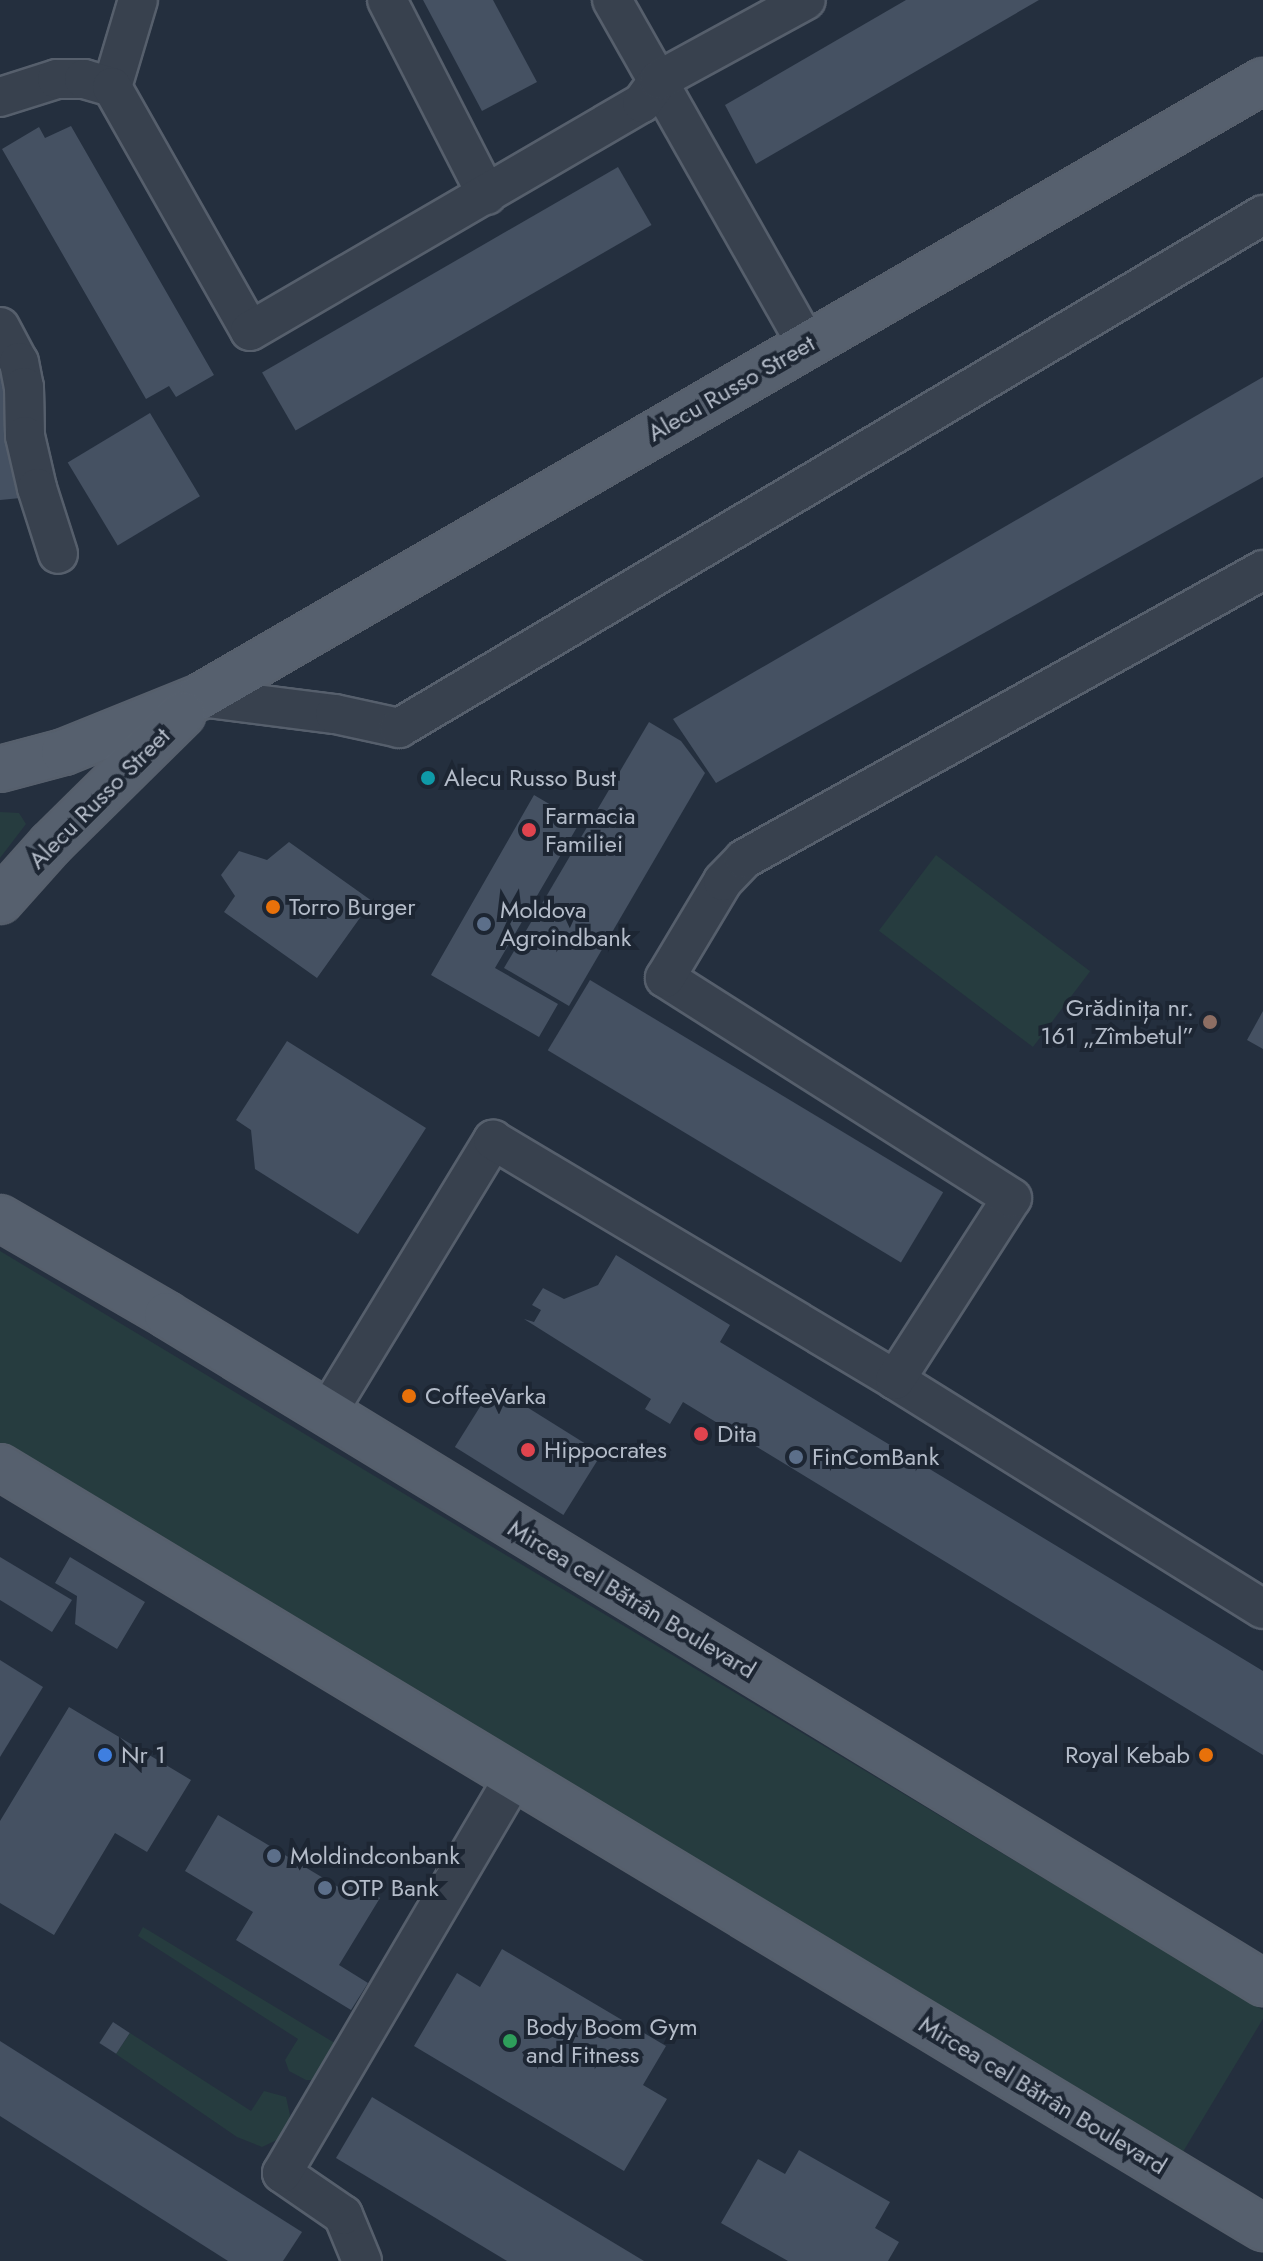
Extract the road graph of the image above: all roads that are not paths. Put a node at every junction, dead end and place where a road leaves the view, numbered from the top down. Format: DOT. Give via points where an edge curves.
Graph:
graph roads {
  1 [pos="138,0"];
  2 [pos="387,0"];
  3 [pos="612,0"];
  4 [pos="806,0"];
  5 [pos="659,80"];
  6 [pos="1263,81"];
  7 [pos="112,87"];
  8 [pos="0,97"];
  9 [pos="487,195"];
  10 [pos="1263,215"];
  11 [pos="0,327"];
  12 [pos="807,344"];
  13 [pos="58,554"];
  14 [pos="1263,570"];
  15 [pos="200,697"];
  16 [pos="0,769"];
  17 [pos="0,901"];
  18 [pos="0,1218"];
  19 [pos="895,1380"];
  20 [pos="327,1413"];
  21 [pos="0,1467"];
  22 [pos="1263,1609"];
  23 [pos="515,1776"];
  24 [pos="1263,1983"];
  25 [pos="1263,2228"];
  26 [pos="362,2261"];
  1 -- 7 [label="lane"];
  2 -- 9 [label="lane"];
  3 -- 5 [label="lane"];
  4 -- 5 [label="lane"];
  5 -- 9 [label="lane" via="642,103"];
  5 -- 12 [label="lane"];
  6 -- 12 [label="main road, Alecu Russo Street"];
  7 -- 8 [label="lane" via="57,79"];
  7 -- 9 [label="lane" via="250,331"];
  10 -- 15 [label="lane, Alecu Russo Street" via="399,728"];
  11 -- 13 [label="lane" via="19,362 25,436"];
  12 -- 15 [label="main road, Alecu Russo Street"];
  14 -- 19 [label="lane" via="744,859 723,881 665,978 1012,1198"];
  15 -- 16 [label="main road, Alecu Russo Street" via="64,752"];
  15 -- 17 [label="main road, Alecu Russo Street"];
  18 -- 20 [label="main road, Mircea cel Bătrân Boulevard"];
  19 -- 20 [label="lane" via="493,1140"];
  19 -- 22 [label="lane"];
  20 -- 24 [label="main road, Mircea cel Bătrân Boulevard"];
  21 -- 23 [label="main road, Mircea cel Bătrân Boulevard"];
  23 -- 25 [label="main road, Mircea cel Bătrân Boulevard"];
  23 -- 26 [label="lane" via="282,2173 343,2215"];
}
